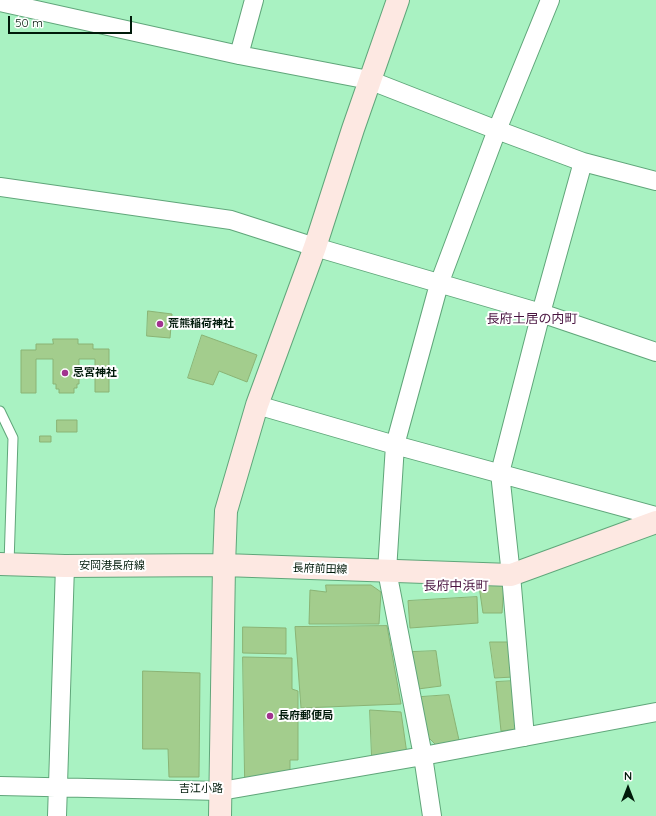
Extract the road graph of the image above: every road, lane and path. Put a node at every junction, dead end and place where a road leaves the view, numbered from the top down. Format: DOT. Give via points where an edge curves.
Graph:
graph roads {
  1 [pos="254,0"];
  2 [pos="398,0"];
  3 [pos="550,0"];
  4 [pos="0,2"];
  5 [pos="239,55"];
  6 [pos="369,80"];
  7 [pos="497,130"];
  8 [pos="583,162"];
  9 [pos="656,181"];
  10 [pos="0,187"];
  11 [pos="315,247"];
  12 [pos="439,284"];
  13 [pos="541,313"];
  14 [pos="656,352"];
  15 [pos="257,405"];
  16 [pos="0,411"];
  17 [pos="395,445"];
  18 [pos="500,473"];
  19 [pos="656,516"];
  20 [pos="656,522"];
  21 [pos="4,564"];
  22 [pos="224,565"];
  23 [pos="65,566"];
  24 [pos="388,571"];
  25 [pos="511,575"];
  26 [pos="656,712"];
  27 [pos="525,736"];
  28 [pos="423,756"];
  29 [pos="0,786"];
  30 [pos="58,787"];
  31 [pos="221,790"];
  32 [pos="57,816"];
  33 [pos="220,816"];
  34 [pos="432,816"];
  1 -- 5 [label="street"];
  2 -- 6 [label="main road"];
  3 -- 7 [label="street"];
  4 -- 5 [label="street"];
  5 -- 6 [label="street"];
  6 -- 7 [label="street"];
  6 -- 11 [label="main road"];
  7 -- 8 [label="street"];
  7 -- 12 [label="street"];
  8 -- 9 [label="street"];
  8 -- 13 [label="street"];
  10 -- 11 [label="street" via="231,220"];
  11 -- 12 [label="street"];
  11 -- 15 [label="main road"];
  12 -- 13 [label="street"];
  12 -- 17 [label="street"];
  13 -- 14 [label="street"];
  13 -- 18 [label="street"];
  15 -- 17 [label="street"];
  15 -- 22 [label="main road" via="226,511"];
  16 -- 21 [label="lane" via="13,438"];
  17 -- 18 [label="street"];
  17 -- 24 [label="street"];
  18 -- 19 [label="street"];
  18 -- 25 [label="street"];
  20 -- 25 [label="main road, 長府前田線"];
  21 -- 23 [label="main road, 安岡港長府線"];
  22 -- 23 [label="main road, 安岡港長府線"];
  22 -- 24 [label="main road, 長府前田線"];
  22 -- 31 [label="main road"];
  23 -- 30 [label="street"];
  24 -- 25 [label="main road, 長府前田線"];
  24 -- 28 [label="street"];
  25 -- 27 [label="street"];
  26 -- 27 [label="street, 吉江小路"];
  27 -- 28 [label="street, 吉江小路"];
  28 -- 31 [label="street, 吉江小路"];
  28 -- 34 [label="street"];
  29 -- 30 [label="street, 吉江小路"];
  30 -- 31 [label="street, 吉江小路"];
  30 -- 32 [label="street"];
  31 -- 33 [label="main road"];
}
